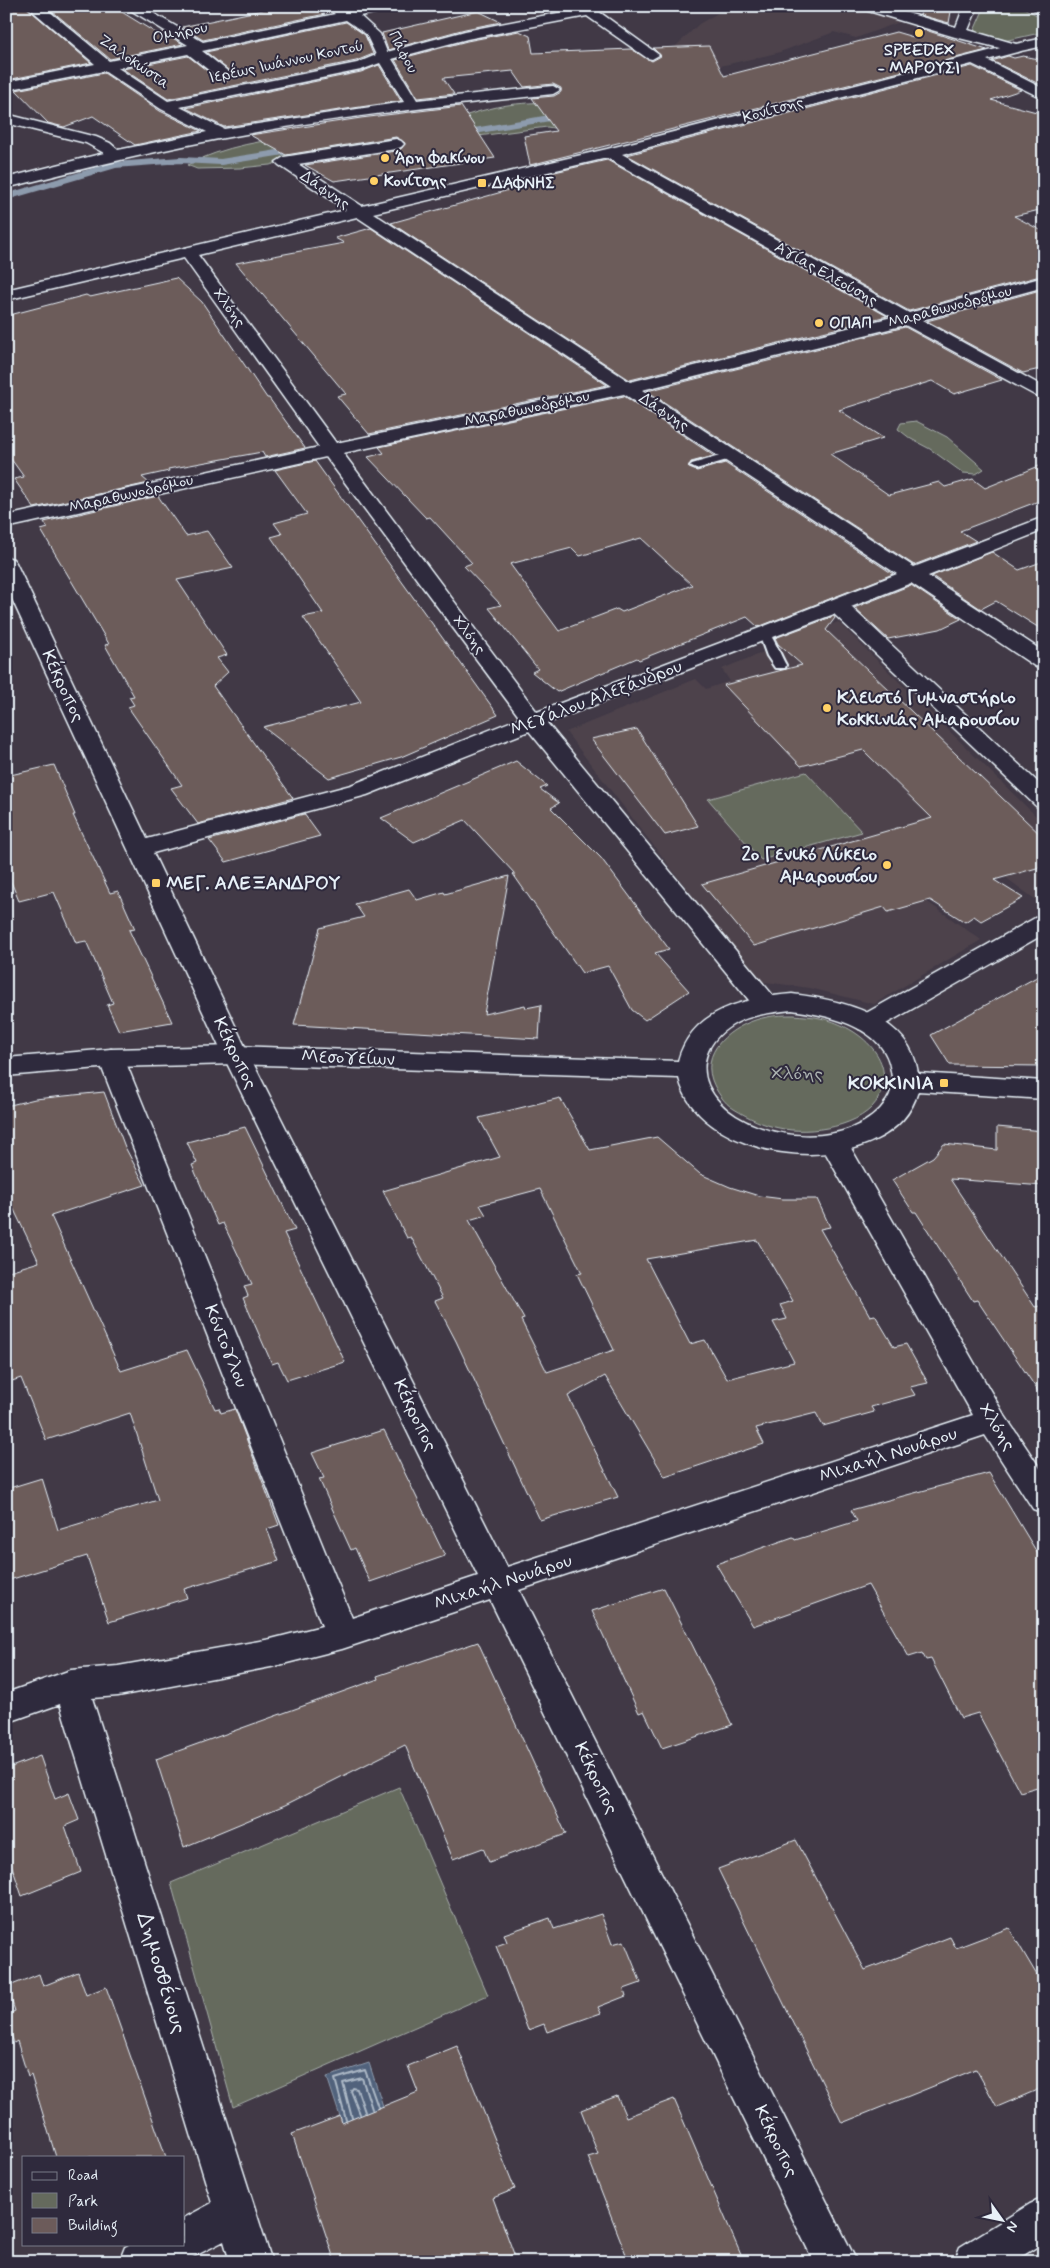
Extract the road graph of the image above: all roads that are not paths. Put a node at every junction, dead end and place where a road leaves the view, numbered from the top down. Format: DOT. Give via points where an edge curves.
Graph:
graph roads {
  1 [pos="34,6"];
  2 [pos="131,6"];
  3 [pos="331,6"];
  4 [pos="389,6"];
  5 [pos="867,6"];
  6 [pos="971,6"];
  7 [pos="1036,6"];
  8 [pos="585,9"];
  9 [pos="1044,11"];
  10 [pos="346,15"];
  11 [pos="960,34"];
  12 [pos="975,38"];
  13 [pos="1044,42"];
  14 [pos="193,45"];
  15 [pos="1016,48"];
  16 [pos="652,55"];
  17 [pos="384,56"];
  18 [pos="977,57"];
  19 [pos="101,62"];
  20 [pos="6,75"];
  21 [pos="225,76"];
  22 [pos="6,86"];
  23 [pos="553,90"];
  24 [pos="1044,96"];
  25 [pos="413,105"];
  26 [pos="166,106"];
  27 [pos="8,111"];
  28 [pos="222,134"];
  29 [pos="396,144"];
  30 [pos="609,153"];
  31 [pos="115,155"];
  32 [pos="6,183"];
  33 [pos="358,212"];
  34 [pos="188,252"];
  35 [pos="1044,282"];
  36 [pos="6,295"];
  37 [pos="906,319"];
  38 [pos="627,388"];
  39 [pos="1044,395"];
  40 [pos="331,450"];
  41 [pos="730,456"];
  42 [pos="696,466"];
  43 [pos="6,522"];
  44 [pos="1044,523"];
  45 [pos="6,563"];
  46 [pos="910,574"];
  47 [pos="836,605"];
  48 [pos="765,634"];
  49 [pos="1044,662"];
  50 [pos="780,665"];
  51 [pos="533,721"];
  52 [pos="1044,801"];
  53 [pos="140,849"];
  54 [pos="1044,923"];
  55 [pos="766,1004"];
  56 [pos="868,1023"];
  57 [pos="236,1055"];
  58 [pos="111,1058"];
  59 [pos="6,1067"];
  60 [pos="690,1070"];
  61 [pos="906,1081"];
  62 [pos="1044,1090"];
  63 [pos="834,1143"];
  64 [pos="992,1421"];
  65 [pos="1044,1500"];
  66 [pos="499,1583"];
  67 [pos="342,1635"];
  68 [pos="71,1685"];
  69 [pos="6,1708"];
  70 [pos="236,2213"];
  71 [pos="1044,2218"];
  72 [pos="185,2239"];
  73 [pos="170,2246"];
  74 [pos="140,2262"];
  75 [pos="251,2262"];
  76 [pos="836,2262"];
  77 [pos="975,2262"];
  1 -- 19 [label="street, Ζαλοκώστα"];
  2 -- 14 [label="street"];
  3 -- 10 [label="street, Πάφου"];
  4 -- 10 [label="street, Ομήρου"];
  5 -- 11 [label="street"];
  6 -- 11 [label="street"];
  7 -- 9 [label="street"];
  8 -- 16 [label="street"];
  8 -- 17 [label="street, Ιερέως Ιωάννου Κοντού"];
  10 -- 14 [label="street, Ομήρου"];
  10 -- 17 [label="street, Πάφου" via="374,34"];
  11 -- 12 [label="street"];
  12 -- 15 [label="street"];
  12 -- 18 [label="street" via="981,46"];
  13 -- 15 [label="street, Κονίτσης"];
  14 -- 19 [label="street, Ομήρου"];
  14 -- 21 [label="street"];
  15 -- 18 [label="street, Κονίτσης"];
  17 -- 25 [label="street, Πάφου"];
  17 -- 26 [label="street, Ιερέως Ιωάννου Κοντού" via="347,69"];
  18 -- 24 [label="street"];
  18 -- 30 [label="street, Κονίτσης"];
  19 -- 20 [label="street"];
  19 -- 22 [label="street, Ομήρου"];
  19 -- 26 [label="street, Ζαλοκώστα"];
  23 -- 25 [label="street"];
  25 -- 28 [label="street"];
  26 -- 28 [label="street, Ζαλοκώστα"];
  27 -- 31 [label="street" via="23,122 105,146"];
  28 -- 31 [label="street"];
  29 -- 33 [label="street, Δάφνης" via="284,162"];
  30 -- 33 [label="street, Κονίτσης"];
  30 -- 37 [label="street, Αγίας Ελεούσης"];
  31 -- 32 [label="street"];
  33 -- 34 [label="street, Κονίτσης"];
  33 -- 38 [label="street, Δάφνης"];
  34 -- 36 [label="street, Κονίτσης"];
  34 -- 40 [label="street, Χλόης"];
  35 -- 37 [label="street, Μαραθωνοδρόμου"];
  37 -- 38 [label="street, Μαραθωνοδρόμου"];
  37 -- 39 [label="street, Αγίας Ελεούσης"];
  38 -- 40 [label="street, Μαραθωνοδρόμου"];
  38 -- 41 [label="street, Δάφνης"];
  40 -- 43 [label="street, Μαραθωνοδρόμου"];
  40 -- 51 [label="street, Χλόης"];
  41 -- 42 [label="lane"];
  41 -- 46 [label="street, Δάφνης"];
  44 -- 46 [label="street, Μεγάλου Αλεξάνδρου"];
  45 -- 53 [label="street, Κέκροπος"];
  46 -- 47 [label="street, Μεγάλου Αλεξάνδρου"];
  46 -- 49 [label="street, Δάφνης"];
  47 -- 48 [label="street, Μεγάλου Αλεξάνδρου"];
  47 -- 52 [label="street"];
  48 -- 50 [label="lane"];
  48 -- 51 [label="street, Μεγάλου Αλεξάνδρου"];
  51 -- 53 [label="street, Μεγάλου Αλεξάνδρου" via="359,790"];
  51 -- 55 [label="street, Χλόης"];
  53 -- 57 [label="street, Κέκροπος"];
  54 -- 56 [label="street"];
  55 -- 56 [label="street" via="820,1005"];
  55 -- 60 [label="street" via="736,1012 711,1027 695,1047"];
  56 -- 61 [label="street" via="896,1049 904,1065"];
  57 -- 58 [label="street, Μεσογείων"];
  57 -- 60 [label="street, Μεσογείων"];
  57 -- 66 [label="street, Κέκροπος"];
  58 -- 59 [label="street, Μεσογείων"];
  58 -- 67 [label="street, Κόντογλου"];
  60 -- 63 [label="street" via="696,1091 712,1112 736,1129 766,1140 801,1145"];
  61 -- 62 [label="street"];
  61 -- 63 [label="street" via="901,1102 886,1120 863,1134"];
  63 -- 64 [label="street, Χλόης"];
  64 -- 65 [label="street, Χλόης"];
  64 -- 66 [label="street, Μιχαήλ Νουάρου"];
  66 -- 67 [label="street, Μιχαήλ Νουάρου"];
  66 -- 76 [label="street, Κέκροπος"];
  67 -- 68 [label="street, Μιχαήλ Νουάρου" via="271,1653 118,1681"];
  68 -- 69 [label="street, Μιχαήλ Νουάρου"];
  68 -- 70 [label="street, Δημοσθένους"];
  70 -- 72 [label="street"];
  70 -- 75 [label="street, Δημοσθένους"];
  71 -- 77 [label="street"];
  73 -- 74 [label="street"];
}
